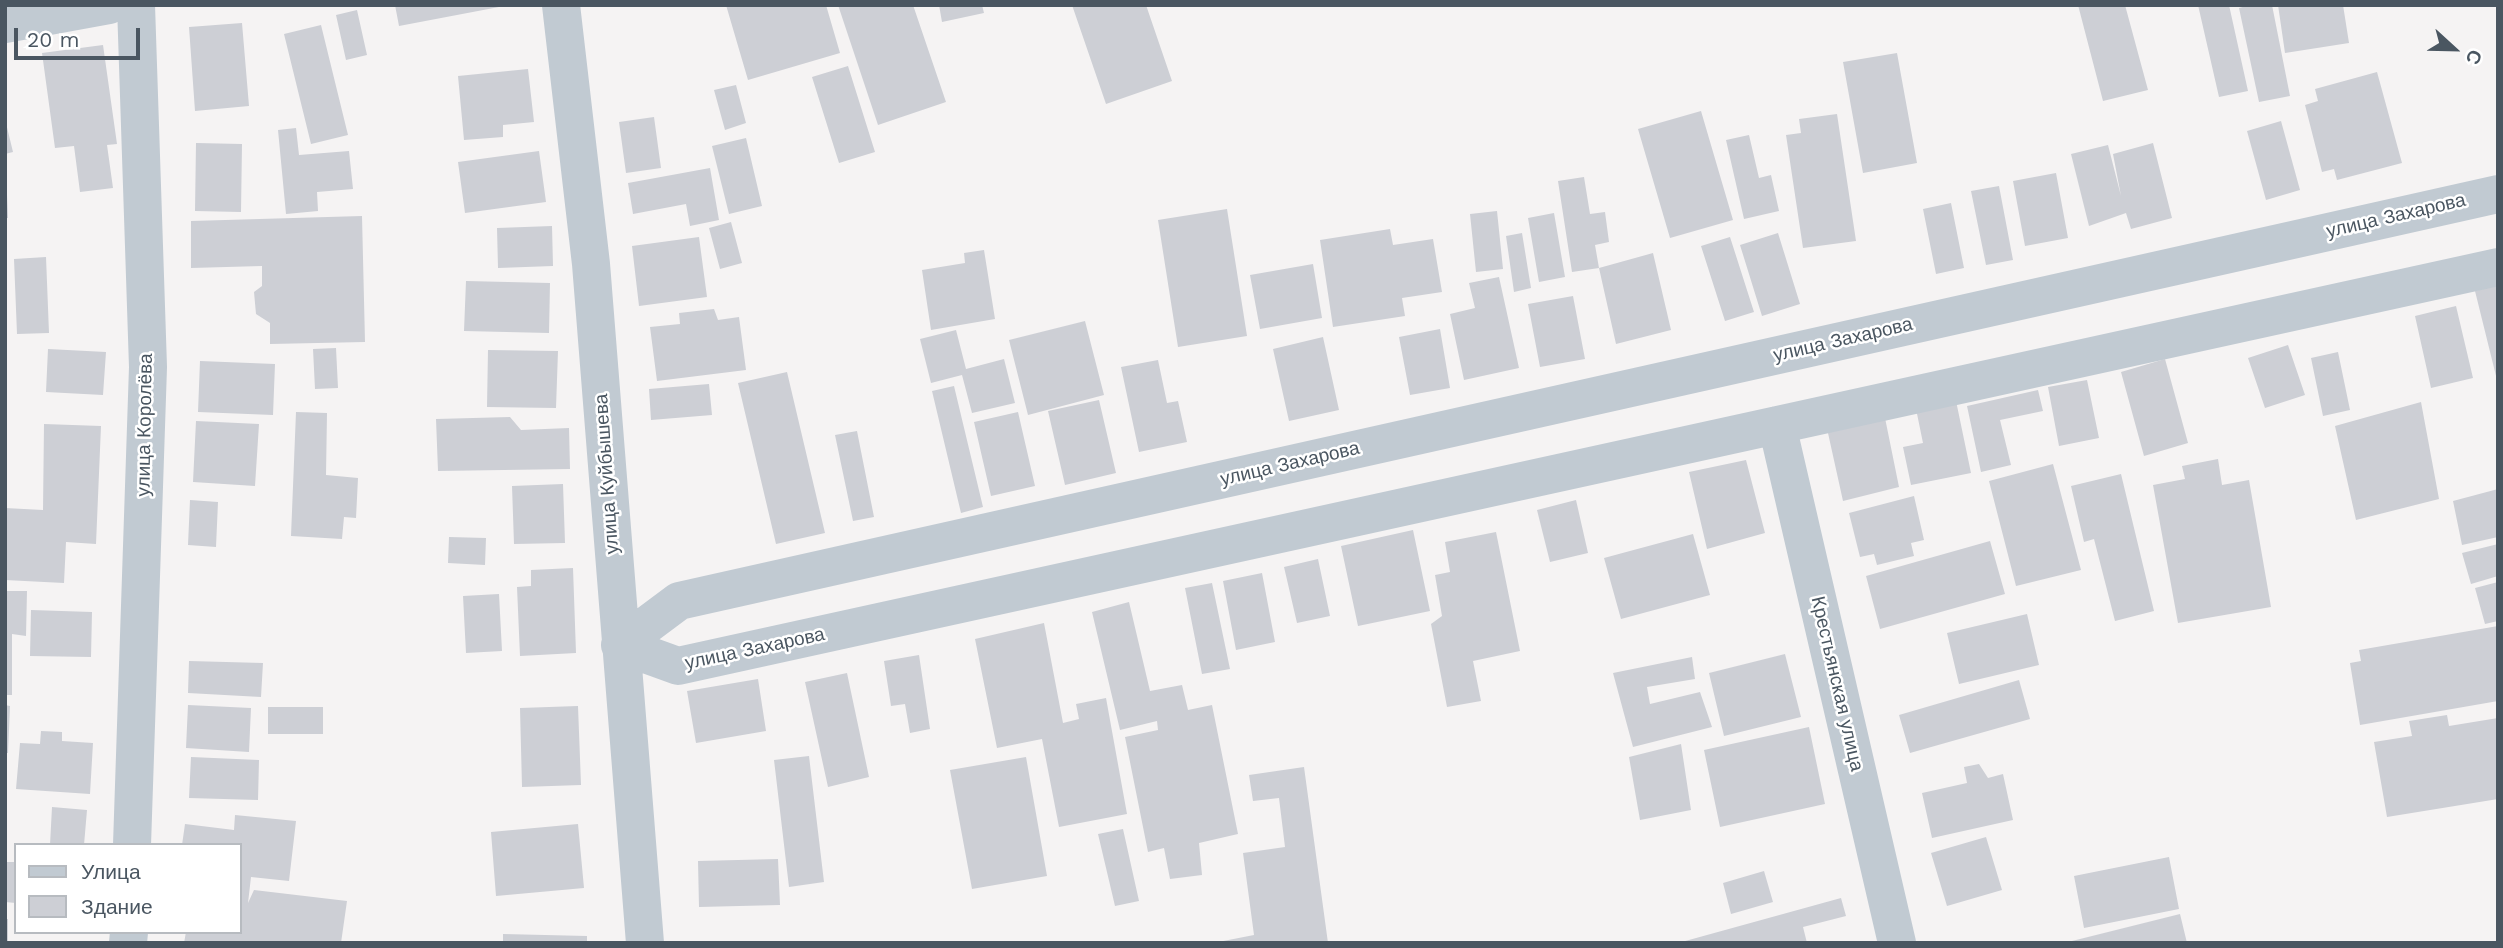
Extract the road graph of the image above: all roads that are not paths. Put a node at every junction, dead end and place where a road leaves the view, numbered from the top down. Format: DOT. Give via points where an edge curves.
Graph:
graph roads {
  1 [pos="109,5"];
  2 [pos="136,5"];
  3 [pos="561,5"];
  4 [pos="5,24"];
  5 [pos="2498,194"];
  6 [pos="2498,267"];
  7 [pos="1777,425"];
  8 [pos="620,645"];
  9 [pos="132,843"];
  10 [pos="645,943"];
  11 [pos="1897,943"];
  1 -- 4 [label="street"];
  2 -- 9 [label="street, улица Королёва" via="148,367"];
  3 -- 8 [label="street, улица Куйбышева" via="590,264"];
  5 -- 8 [label="street, улица Захарова" via="679,601"];
  6 -- 7 [label="street, улица Захарова"];
  7 -- 8 [label="street, улица Захарова" via="678,666"];
  7 -- 11 [label="street, Крестьянская улица"];
  8 -- 10 [label="street, улица Куйбышева"];
}
